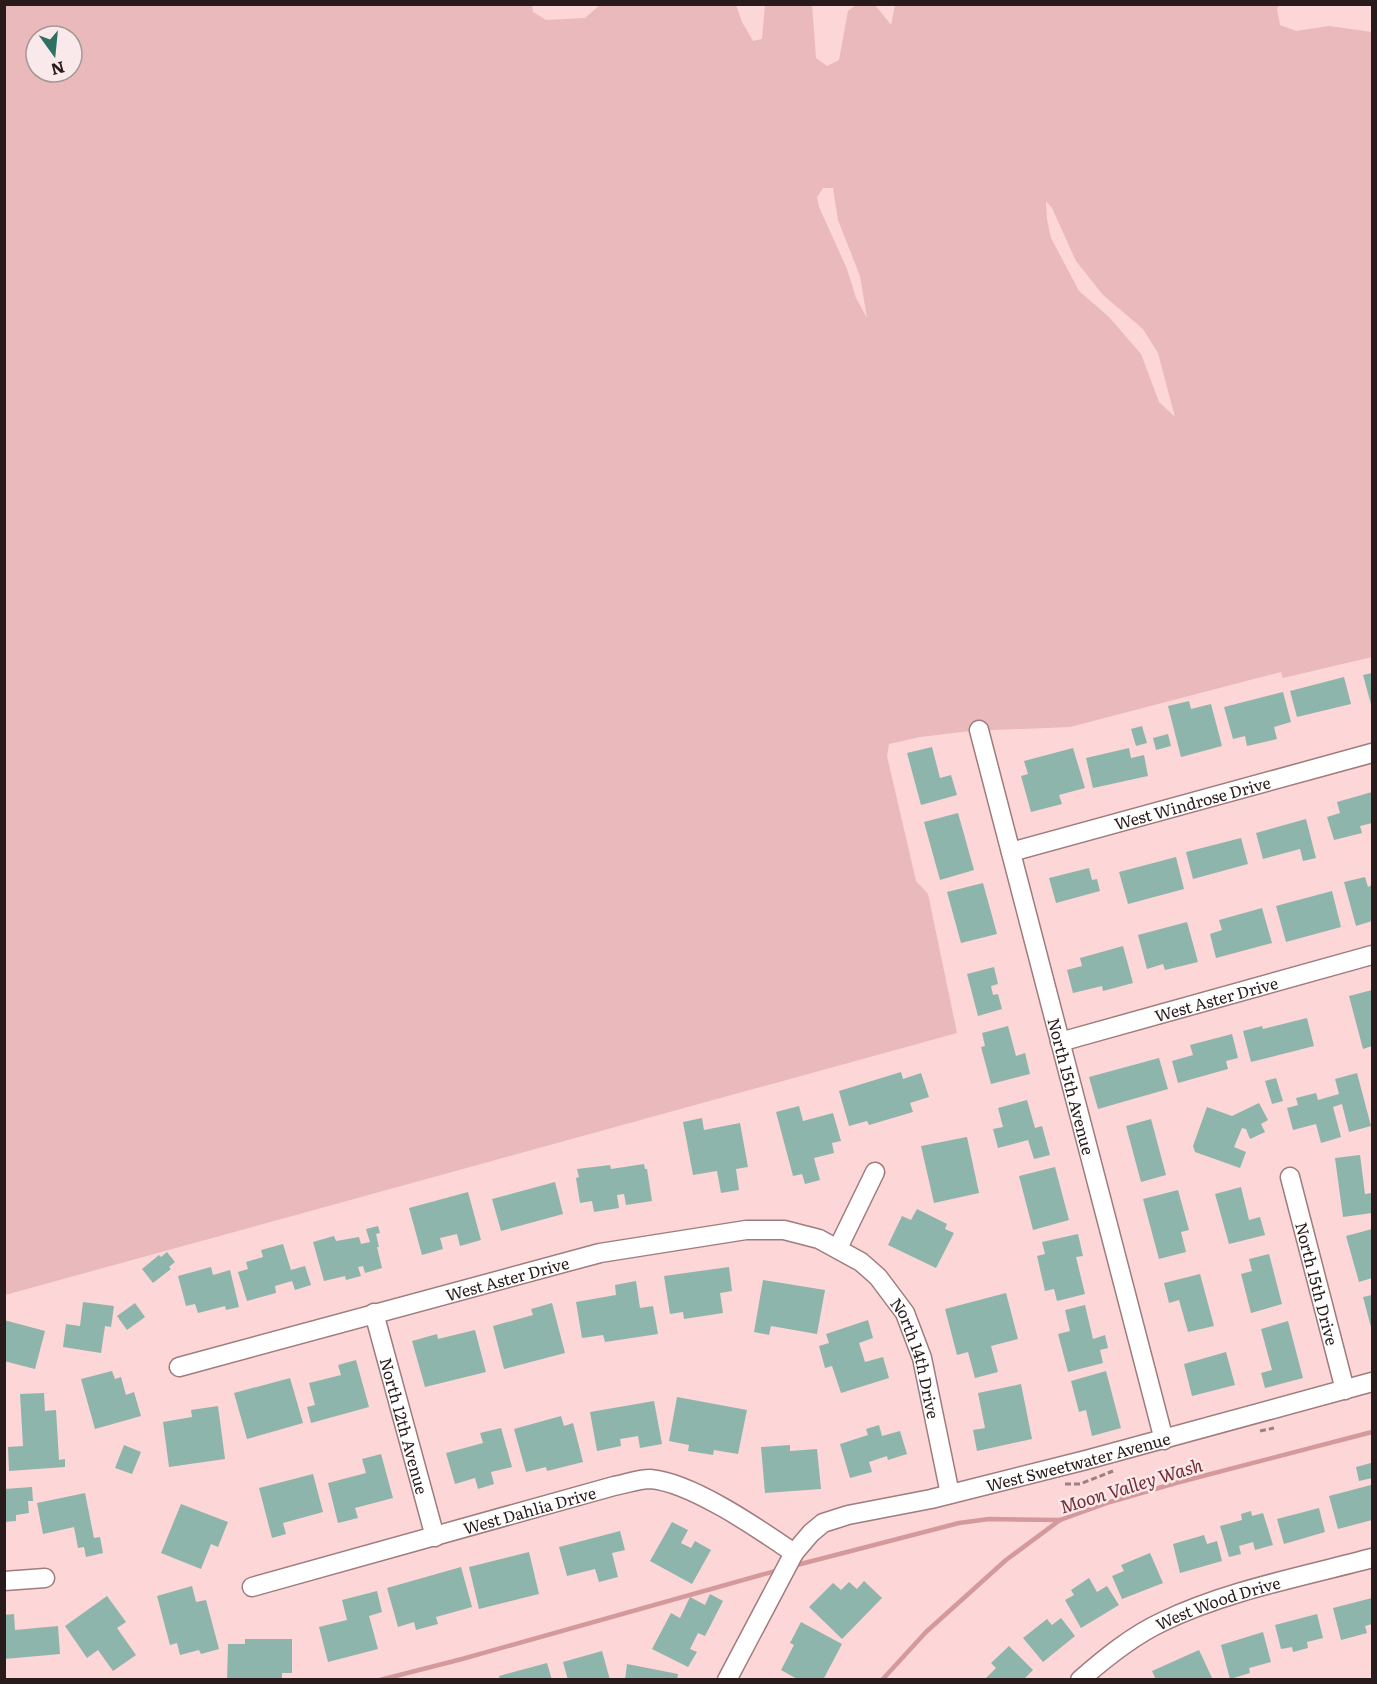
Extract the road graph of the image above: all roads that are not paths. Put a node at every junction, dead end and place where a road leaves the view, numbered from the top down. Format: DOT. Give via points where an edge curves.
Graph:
graph roads {
  1 [pos="979,730"];
  2 [pos="1372,753"];
  3 [pos="1011,852"];
  4 [pos="1372,955"];
  5 [pos="1060,1042"];
  6 [pos="875,1172"];
  7 [pos="1290,1177"];
  8 [pos="838,1248"];
  9 [pos="374,1314"];
  10 [pos="179,1367"];
  11 [pos="1372,1382"];
  12 [pos="1345,1390"];
  13 [pos="1164,1440"];
  14 [pos="950,1494"];
  15 [pos="435,1537"];
  16 [pos="793,1556"];
  17 [pos="1372,1558"];
  18 [pos="45,1578"];
  19 [pos="4,1581"];
  20 [pos="252,1587"];
  21 [pos="727,1680"];
  22 [pos="1080,1680"];
  1 -- 3 [label="street, North 15th Avenue"];
  2 -- 3 [label="street, West Windrose Drive"];
  3 -- 5 [label="street, North 15th Avenue"];
  4 -- 5 [label="street, West Aster Drive"];
  5 -- 13 [label="street, North 15th Avenue"];
  6 -- 8 [label="street"];
  7 -- 12 [label="street, North 15th Drive"];
  8 -- 9 [label="street, West Aster Drive" via="784,1230 705,1235 600,1253"];
  8 -- 14 [label="street, North 14th Drive" via="878,1277 910,1325 922,1358"];
  9 -- 10 [label="street, West Aster Drive"];
  9 -- 15 [label="street, North 12th Avenue"];
  11 -- 12 [label="street, West Sweetwater Avenue"];
  12 -- 13 [label="street, West Sweetwater Avenue"];
  13 -- 14 [label="street, West Sweetwater Avenue"];
  14 -- 16 [label="street, West Sweetwater Avenue" via="834,1519 811,1533"];
  15 -- 16 [label="street, West Dahlia Drive" via="648,1479 693,1492 755,1528"];
  15 -- 20 [label="street, West Dahlia Drive"];
  16 -- 21 [label="street, West Sweetwater Avenue"];
  17 -- 22 [label="street, West Wood Drive" via="1252,1590 1161,1622 1112,1653"];
  18 -- 19 [label="street"];
}
